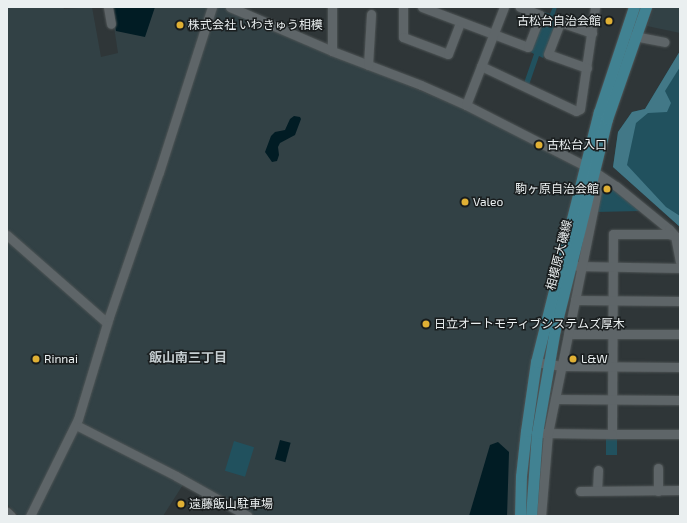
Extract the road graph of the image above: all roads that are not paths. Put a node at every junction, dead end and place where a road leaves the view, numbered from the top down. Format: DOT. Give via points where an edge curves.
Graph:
graph roads {
  1 [pos="108,7"];
  2 [pos="212,7"];
  3 [pos="230,7"];
  4 [pos="332,7"];
  5 [pos="403,7"];
  6 [pos="422,7"];
  7 [pos="504,7"];
  8 [pos="520,7"];
  9 [pos="595,7"];
  10 [pos="634,7"];
  11 [pos="646,7"];
  12 [pos="371,14"];
  13 [pos="108,21"];
  14 [pos="460,22"];
  15 [pos="592,33"];
  16 [pos="493,34"];
  17 [pos="634,36"];
  18 [pos="664,42"];
  19 [pos="332,51"];
  20 [pos="368,65"];
  21 [pos="481,66"];
  22 [pos="587,68"];
  23 [pos="466,105"];
  24 [pos="593,171"];
  25 [pos="7,235"];
  26 [pos="675,236"];
  27 [pos="680,262"];
  28 [pos="565,263"];
  29 [pos="582,267"];
  30 [pos="614,268"];
  31 [pos="680,268"];
  32 [pos="575,300"];
  33 [pos="614,301"];
  34 [pos="680,301"];
  35 [pos="107,323"];
  36 [pos="568,334"];
  37 [pos="613,334"];
  38 [pos="680,334"];
  39 [pos="536,362"];
  40 [pos="547,365"];
  41 [pos="562,366"];
  42 [pos="612,367"];
  43 [pos="680,367"];
  44 [pos="554,399"];
  45 [pos="612,399"];
  46 [pos="680,400"];
  47 [pos="76,425"];
  48 [pos="531,432"];
  49 [pos="548,433"];
  50 [pos="612,434"];
  51 [pos="680,434"];
  52 [pos="658,468"];
  53 [pos="598,470"];
  54 [pos="597,490"];
  55 [pos="680,490"];
  56 [pos="580,491"];
  57 [pos="658,491"];
  58 [pos="7,512"];
  59 [pos="233,512"];
  60 [pos="11,516"];
  61 [pos="30,516"];
  62 [pos="248,516"];
  63 [pos="520,516"];
  64 [pos="531,516"];
  65 [pos="541,516"];
  1 -- 13 [label="street"];
  2 -- 35 [label="street"];
  3 -- 19 [label="street"];
  4 -- 19 [label="street"];
  5 -- 14 [label="street" via="403,37 448,54"];
  6 -- 14 [label="street"];
  7 -- 16 [label="street"];
  8 -- 16 [label="street" via="540,15 528,47"];
  9 -- 15 [label="street"];
  10 -- 24 [label="main road, 相模原大磯線" via="599,112"];
  11 -- 17 [label="main road, 相模原大磯線"];
  12 -- 20 [label="street"];
  14 -- 16 [label="street"];
  15 -- 22 [label="street"];
  15 -- 22 [label="street" via="560,22 548,54"];
  16 -- 21 [label="street"];
  17 -- 18 [label="street"];
  17 -- 24 [label="main road, 相模原大磯線"];
  19 -- 20 [label="street"];
  20 -- 23 [label="street"];
  21 -- 22 [label="street" via="576,111 580,109"];
  21 -- 23 [label="street"];
  23 -- 24 [label="street"];
  24 -- 26 [label="street" via="616,186"];
  24 -- 28 [label="main road, 相模原大磯線"];
  24 -- 29 [label="street"];
  25 -- 35 [label="street"];
  26 -- 27 [label="street"];
  26 -- 30 [label="street" via="613,230"];
  28 -- 29 [label="street"];
  28 -- 39 [label="main road, 相模原大磯線"];
  28 -- 40 [label="main road, 相模原大磯線"];
  29 -- 30 [label="street"];
  29 -- 32 [label="street"];
  30 -- 31 [label="street"];
  30 -- 33 [label="street"];
  32 -- 33 [label="street"];
  32 -- 36 [label="street"];
  33 -- 34 [label="street"];
  33 -- 37 [label="street"];
  35 -- 47 [label="street"];
  36 -- 37 [label="street"];
  36 -- 41 [label="street"];
  37 -- 38 [label="street"];
  37 -- 42 [label="street"];
  39 -- 40 [label="street"];
  39 -- 48 [label="main road, 相模原大磯線"];
  40 -- 41 [label="street"];
  40 -- 48 [label="main road, 相模原大磯線"];
  41 -- 42 [label="street"];
  41 -- 44 [label="street"];
  42 -- 43 [label="street"];
  42 -- 45 [label="street"];
  44 -- 45 [label="street"];
  44 -- 49 [label="street"];
  45 -- 46 [label="street"];
  45 -- 50 [label="street"];
  47 -- 59 [label="street" via="176,476"];
  47 -- 61 [label="street"];
  48 -- 49 [label="street"];
  48 -- 63 [label="main road, 相模原大磯線"];
  48 -- 64 [label="main road, 相模原大磯線"];
  49 -- 50 [label="street"];
  49 -- 65 [label="street"];
  50 -- 51 [label="street"];
  52 -- 57 [label="street"];
  53 -- 54 [label="street"];
  54 -- 56 [label="street"];
  54 -- 57 [label="street"];
  55 -- 57 [label="street"];
  58 -- 60 [label="street"];
  59 -- 62 [label="street"];
}
